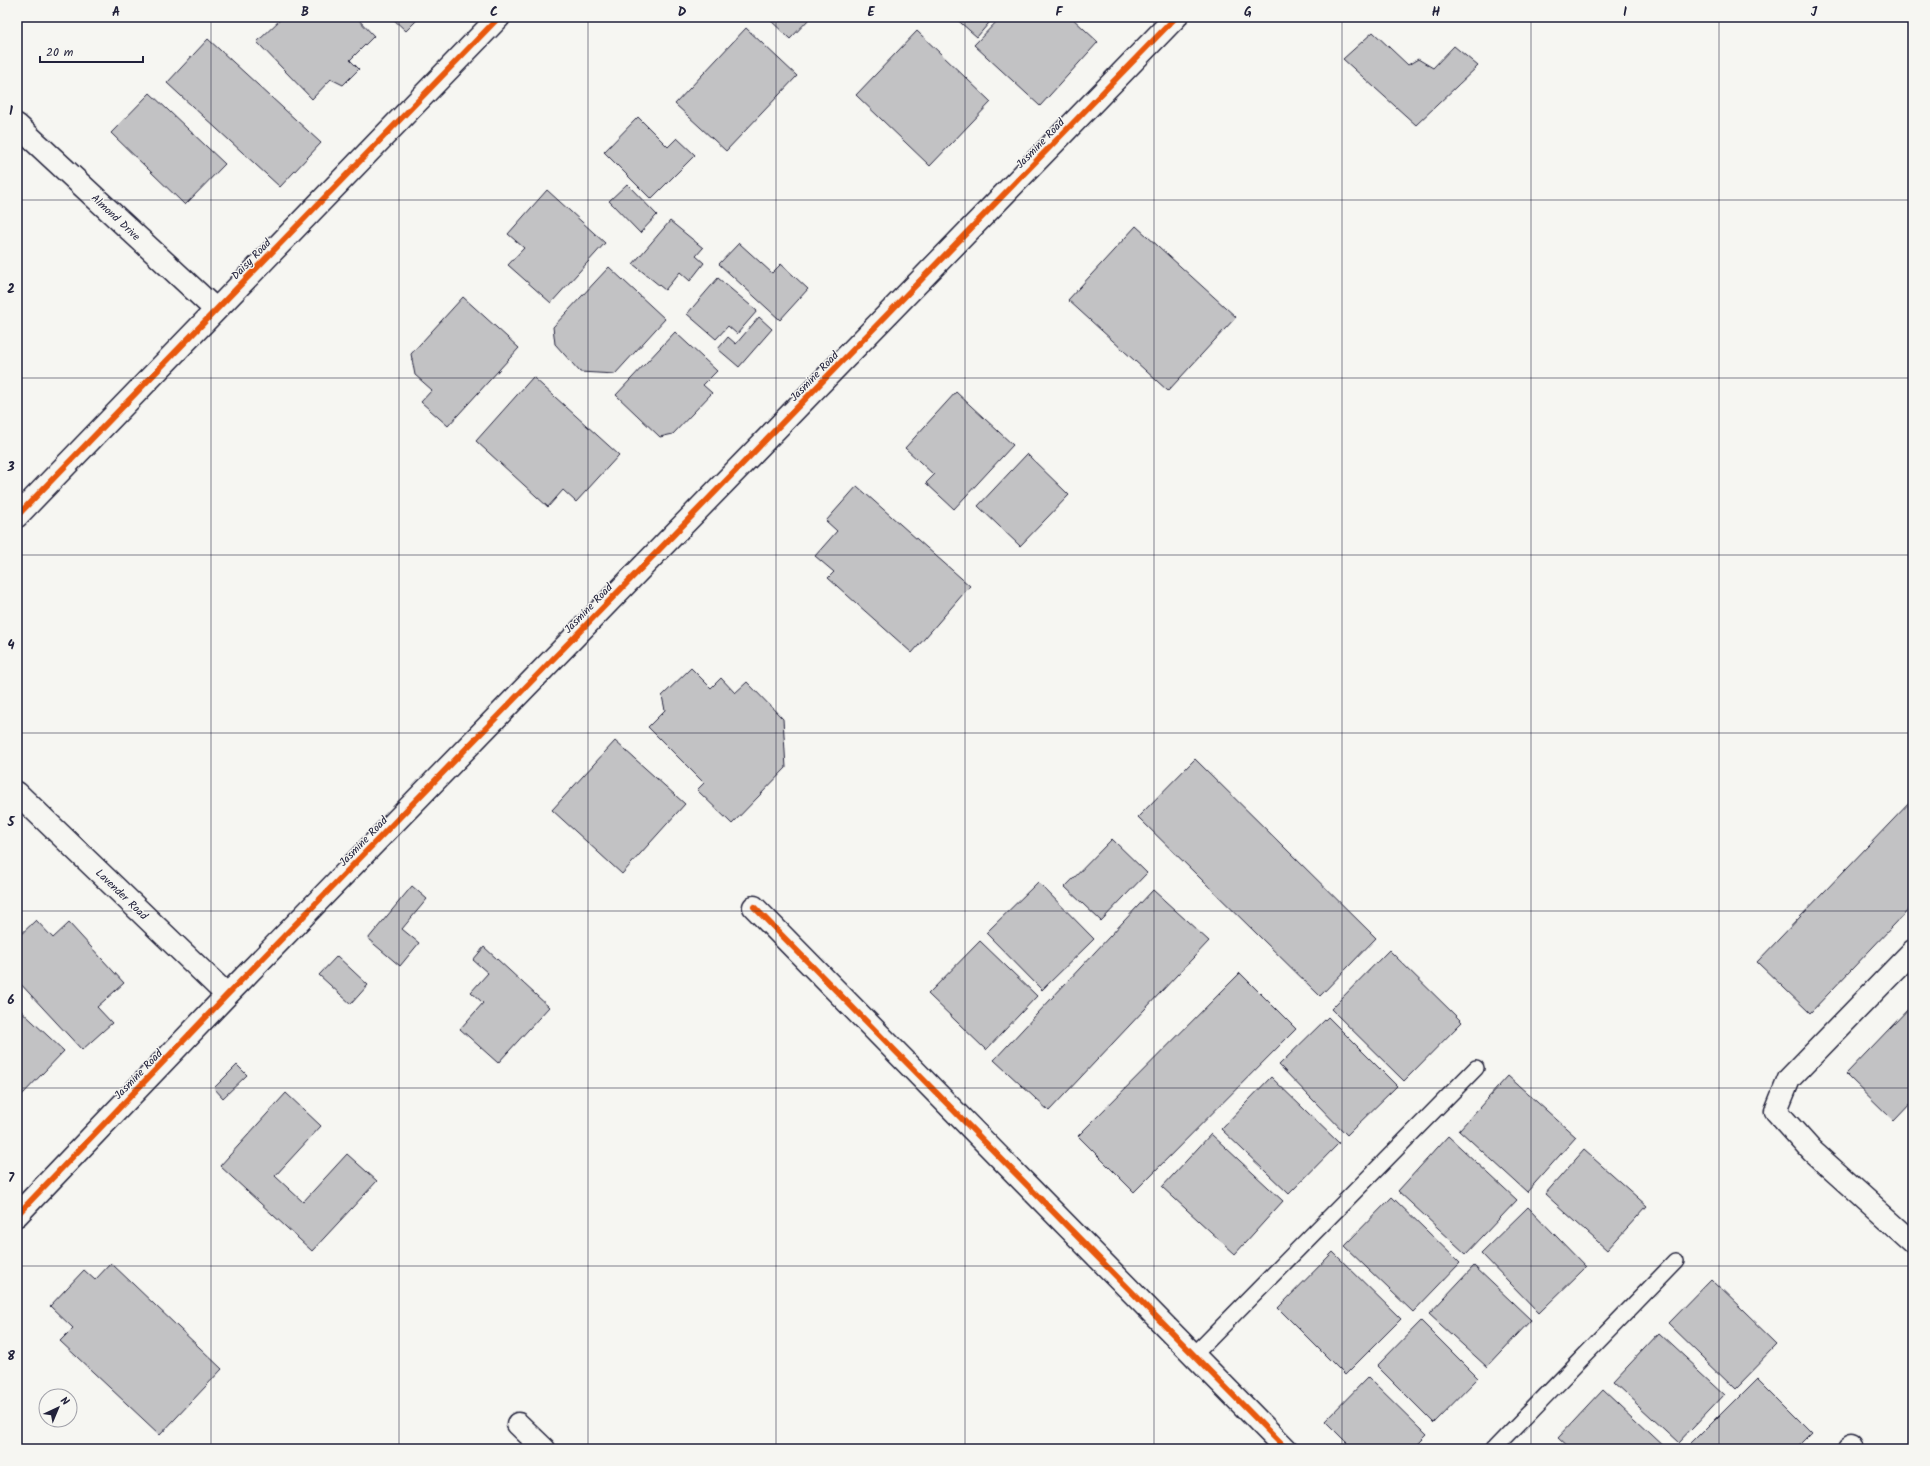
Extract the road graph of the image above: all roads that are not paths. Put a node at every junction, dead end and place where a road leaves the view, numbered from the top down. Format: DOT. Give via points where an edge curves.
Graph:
graph roads {
  1 [pos="499,17"];
  2 [pos="1176,17"];
  3 [pos="17,125"];
  4 [pos="216,310"];
  5 [pos="17,516"];
  6 [pos="17,793"];
  7 [pos="754,908"];
  8 [pos="1913,951"];
  9 [pos="227,995"];
  10 [pos="1476,1068"];
  11 [pos="17,1215"];
  12 [pos="1913,1242"];
  13 [pos="1676,1261"];
  14 [pos="1194,1355"];
  15 [pos="518,1424"];
  16 [pos="544,1449"];
  17 [pos="1286,1449"];
  18 [pos="1494,1449"];
  1 -- 4 [label="street, Daisy Road"];
  2 -- 9 [label="street, Jasmine Road"];
  3 -- 4 [label="street, Almond Drive"];
  4 -- 5 [label="street, Daisy Road"];
  6 -- 9 [label="street, Lavender Road"];
  7 -- 14 [label="street"];
  8 -- 12 [label="street" via="1789,1079 1776,1111 1812,1151"];
  9 -- 11 [label="street, Jasmine Road"];
  10 -- 14 [label="lane"];
  13 -- 18 [label="lane"];
  14 -- 17 [label="street"];
  15 -- 16 [label="street"];
}
